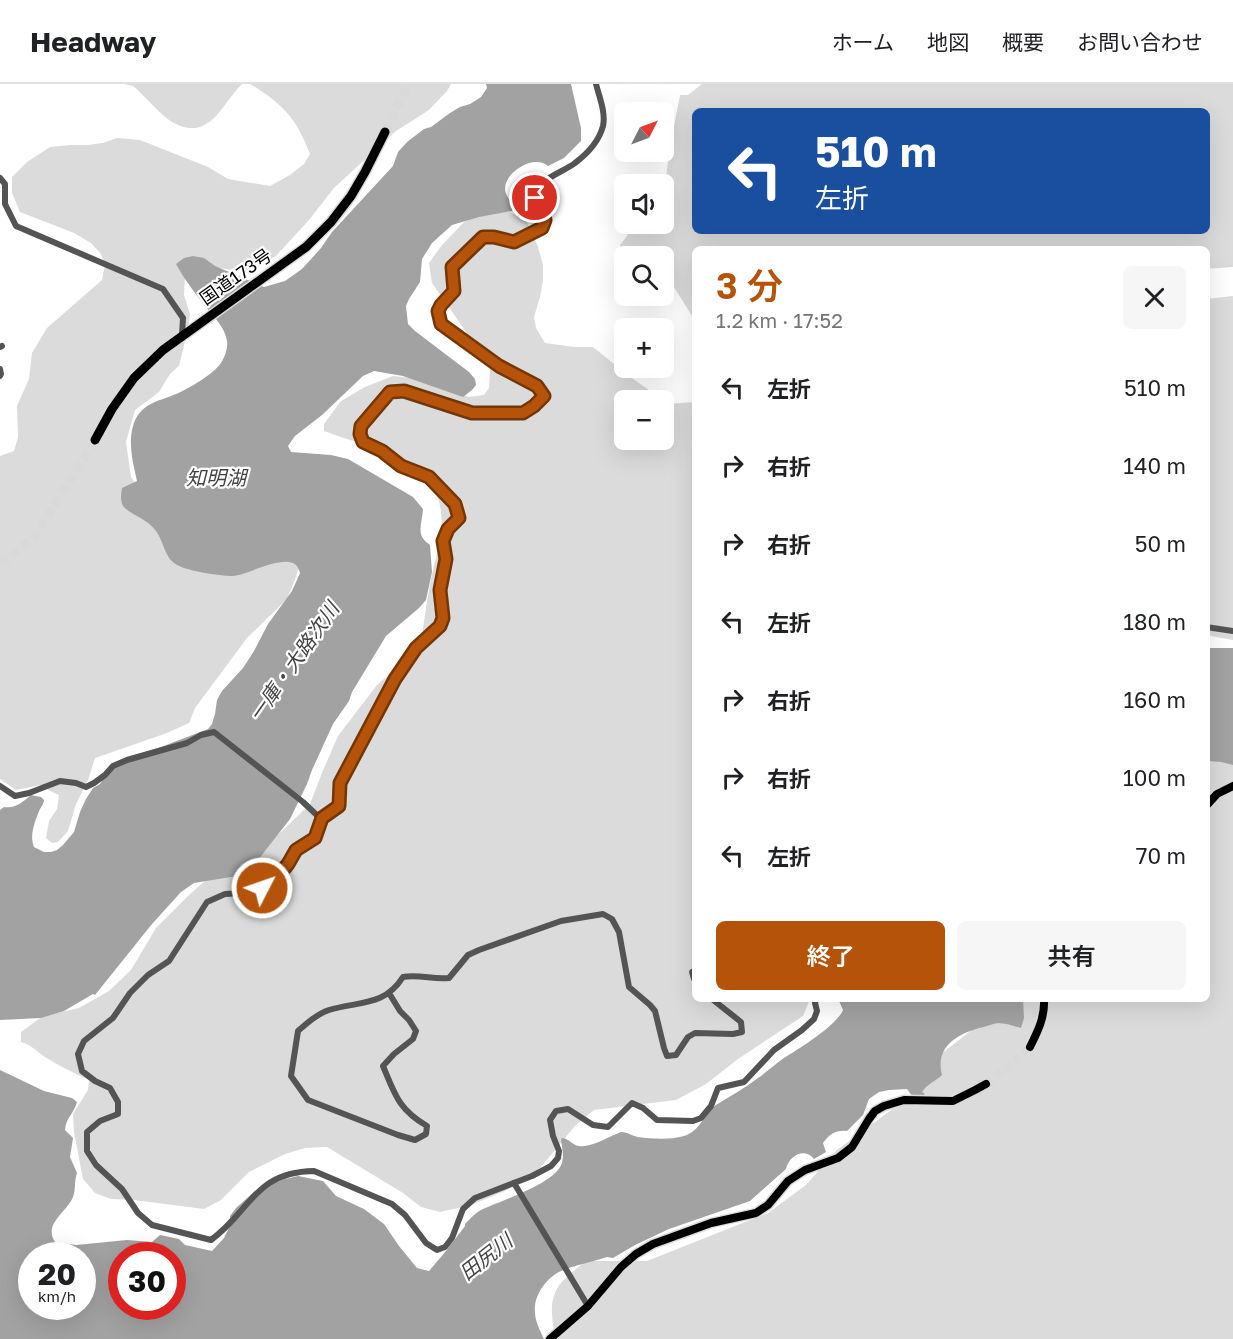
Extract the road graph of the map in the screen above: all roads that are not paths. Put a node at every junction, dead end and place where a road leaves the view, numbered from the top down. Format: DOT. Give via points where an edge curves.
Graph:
graph roads {
  1 [pos="596,84"];
  2 [pos="385,132"];
  3 [pos="0,178"];
  4 [pos="182,335"];
  5 [pos="0,369"];
  6 [pos="0,376"];
  7 [pos="95,440"];
  8 [pos="1210,628"];
  9 [pos="1233,631"];
  10 [pos="0,786"];
  11 [pos="1233,786"];
  12 [pos="1210,802"];
  13 [pos="322,820"];
  14 [pos="389,993"];
  15 [pos="716,1002"];
  16 [pos="815,1002"];
  17 [pos="1044,1002"];
  18 [pos="1030,1047"];
  19 [pos="986,1084"];
  20 [pos="514,1183"];
  21 [pos="588,1306"];
  22 [pos="550,1339"];
  1 -- 13 [label="street" via="603,125 593,147 538,186 535,198 545,220 542,228 514,242 483,237 452,267 454,291 438,311 441,324 499,366 537,386 544,396 523,413 472,413 404,391 390,392 361,426 363,442 401,466 429,477 455,504 459,518 443,541 446,559 440,590 440,626 416,648 395,679 340,783 339,806"];
  2 -- 4 [label="highway, 国道173号" via="351,196 331,222 306,247"];
  3 -- 4 [label="street" via="5,184 5,204 16,226 163,289 183,318"];
  4 -- 7 [label="highway, 国道173号" via="134,378"];
  5 -- 6 [label="street"];
  8 -- 9 [label="street"];
  10 -- 13 [label="street" via="15,796 60,781 86,787 113,766 214,732"];
  11 -- 12 [label="main road"];
  13 -- 20 [label="street" via="315,838 296,850 276,879 262,888 225,894 207,902 169,962 148,975 113,1018 84,1041 78,1054 82,1071 110,1088 118,1102 118,1114 87,1132 87,1151 96,1166 122,1189 138,1214 152,1225 211,1240 268,1183 300,1171 314,1171 392,1204 437,1250 446,1247 463,1209 475,1198"];
  14 -- 14 [label="street" via="416,1030 413,1039 384,1066 400,1104 427,1126 426,1134 415,1140 308,1100 291,1076 298,1031 312,1019 328,1010 378,1000"];
  14 -- 15 [label="street" via="403,977 449,978 468,955 479,950 561,921 603,914 612,919 619,932 629,987 655,1011 668,1056 676,1055 695,1033 742,1032 741,1022"];
  16 -- 20 [label="street" via="814,1019 774,1050 744,1082 718,1088 701,1118 657,1120 632,1103 608,1127 593,1125 567,1109 556,1111 550,1120 558,1158 551,1166"];
  17 -- 18 [label="main road" via="1040,1027"];
  19 -- 21 [label="main road" via="953,1101 904,1100 875,1111 852,1147 838,1158 788,1181 756,1213 711,1223 636,1254"];
  20 -- 21 [label="street"];
  21 -- 22 [label="main road"];
}
